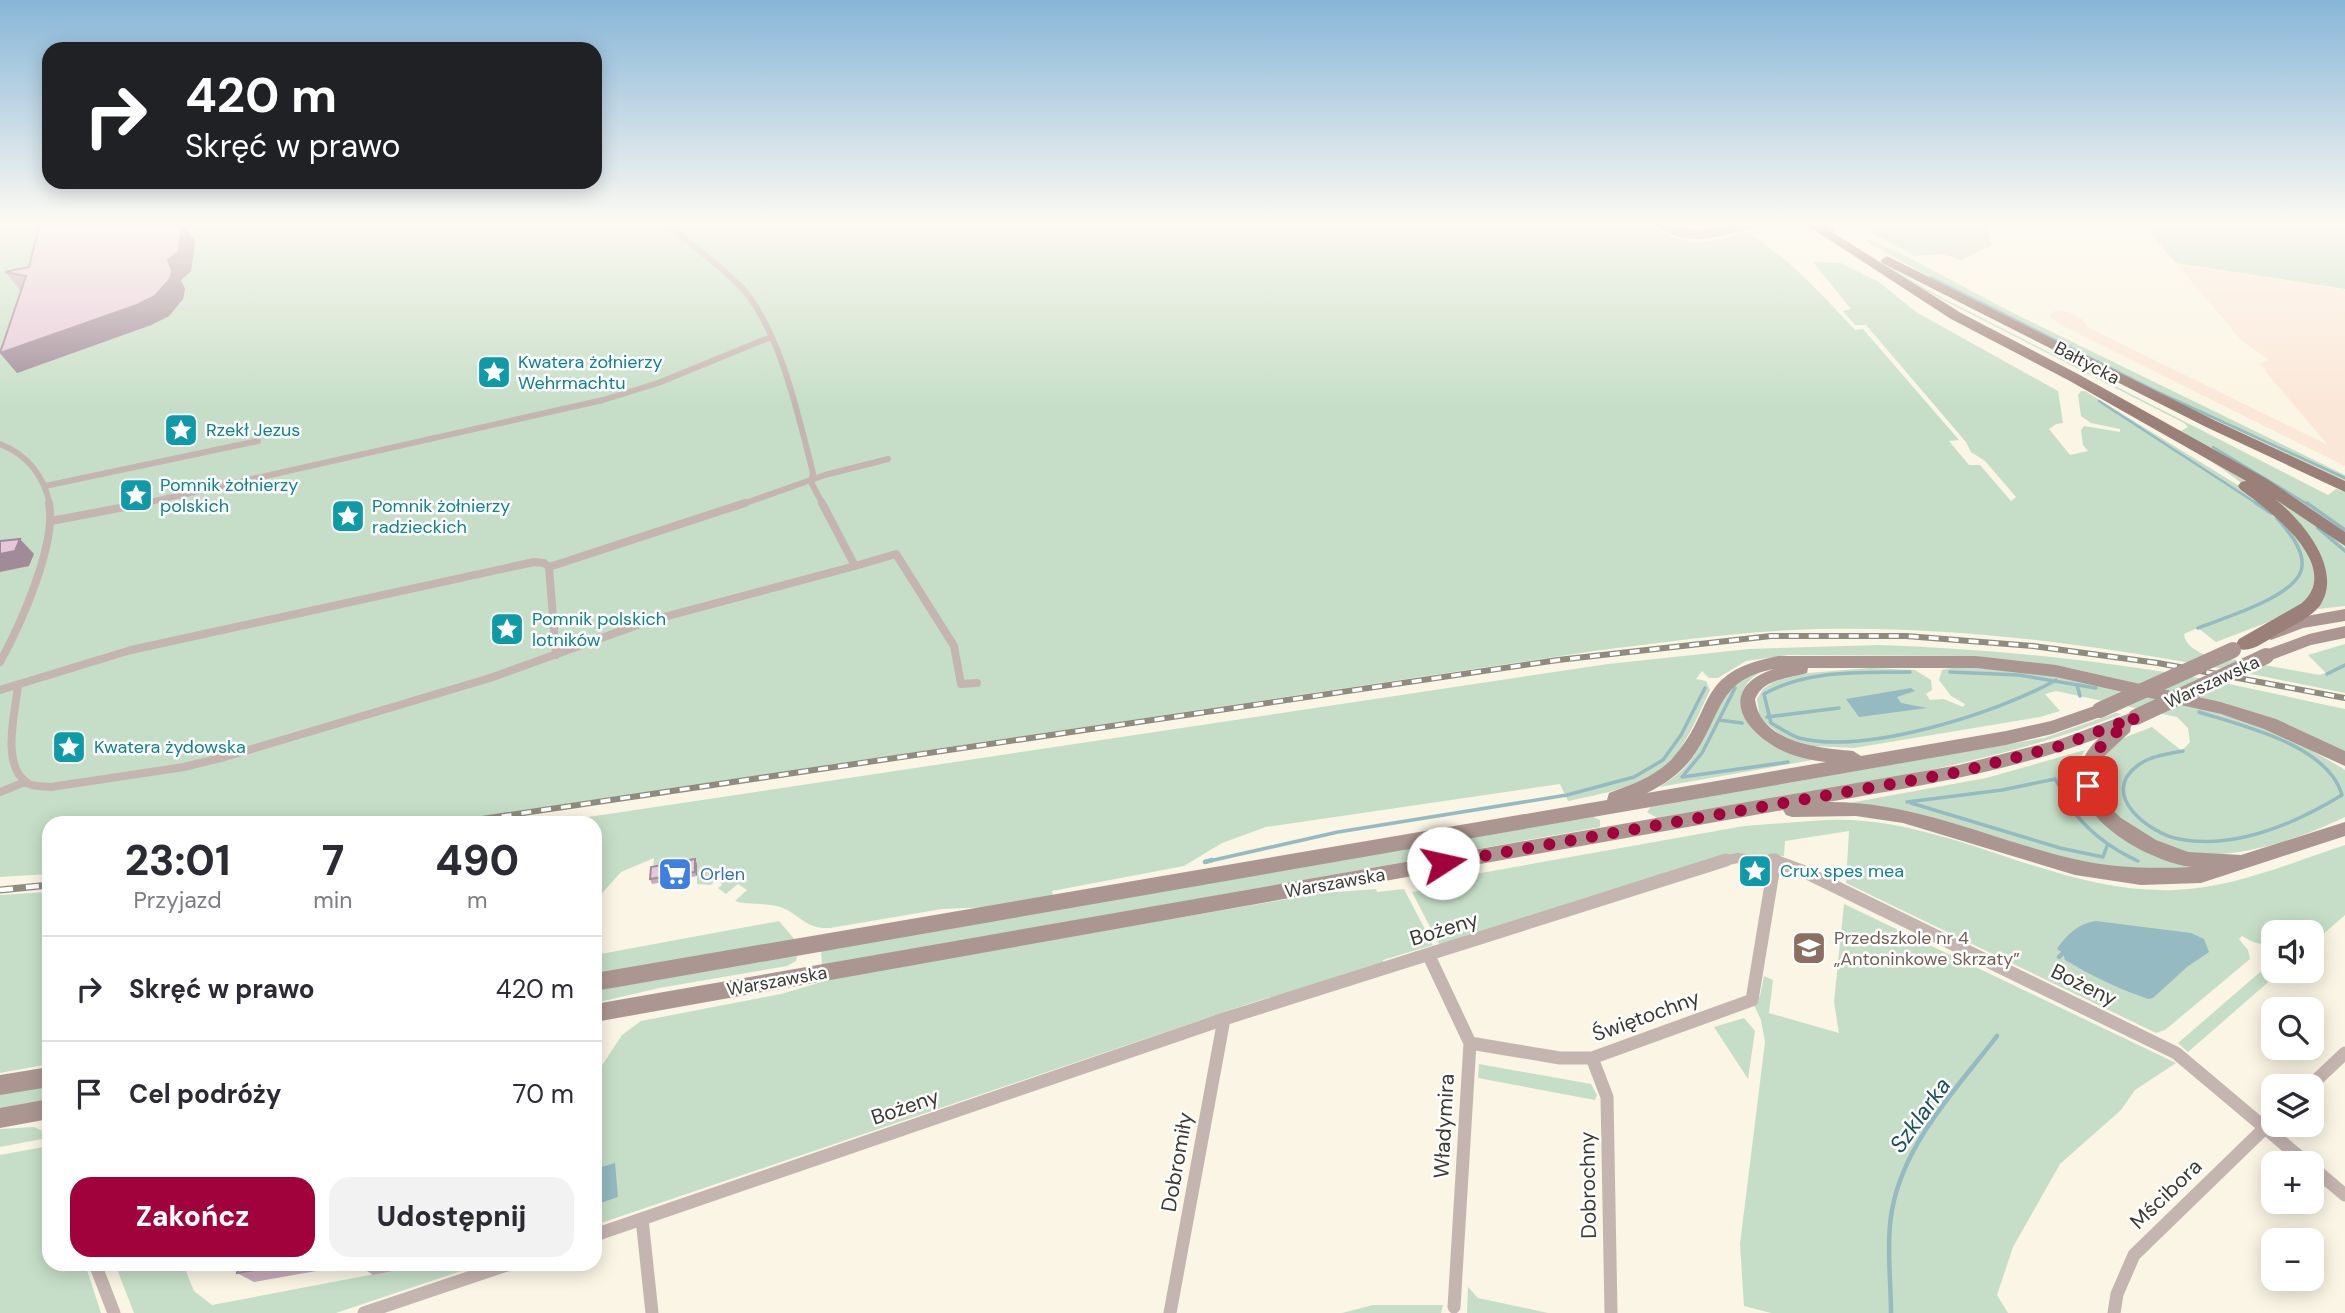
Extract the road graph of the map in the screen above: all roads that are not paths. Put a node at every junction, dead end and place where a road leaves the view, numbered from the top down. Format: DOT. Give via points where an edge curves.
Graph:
graph roads {
  1 [pos="736,283"];
  2 [pos="1905,283"];
  3 [pos="1938,283"];
  4 [pos="771,337"];
  5 [pos="2098,390"];
  6 [pos="258,441"];
  7 [pos="0,444"];
  8 [pos="888,459"];
  9 [pos="811,482"];
  10 [pos="45,486"];
  11 [pos="2345,487"];
  12 [pos="51,521"];
  13 [pos="2345,540"];
  14 [pos="549,566"];
  15 [pos="855,566"];
  16 [pos="2345,615"];
  17 [pos="2345,632"];
  18 [pos="2239,647"];
  19 [pos="556,655"];
  20 [pos="0,662"];
  21 [pos="1848,663"];
  22 [pos="977,682"];
  23 [pos="18,686"];
  24 [pos="0,690"];
  25 [pos="2136,717"];
  26 [pos="2326,751"];
  27 [pos="1891,758"];
  28 [pos="2345,759"];
  29 [pos="2345,766"];
  30 [pos="24,782"];
  31 [pos="0,792"];
  32 [pos="1737,811"];
  33 [pos="1548,817"];
  34 [pos="2345,829"];
  35 [pos="1775,860"];
  36 [pos="2248,860"];
  37 [pos="808,945"];
  38 [pos="1429,956"];
  39 [pos="809,976"];
  40 [pos="602,981"];
  41 [pos="602,1012"];
  42 [pos="1224,1019"];
  43 [pos="1470,1043"];
  44 [pos="2345,1053"];
  45 [pos="1592,1058"];
  46 [pos="2323,1074"];
  47 [pos="42,1078"];
  48 [pos="0,1085"];
  49 [pos="42,1111"];
  50 [pos="0,1118"];
  51 [pos="2261,1118"];
  52 [pos="2261,1132"];
  53 [pos="2282,1137"];
  54 [pos="2296,1151"];
  55 [pos="2324,1177"];
  56 [pos="2345,1195"];
  57 [pos="642,1219"];
  58 [pos="602,1233"];
  59 [pos="98,1271"];
  60 [pos="489,1271"];
  61 [pos="1453,1311"];
  62 [pos="114,1313"];
  63 [pos="364,1313"];
  64 [pos="652,1313"];
  65 [pos="1170,1313"];
  66 [pos="1611,1313"];
  67 [pos="2114,1313"];
  1 -- 4 [label="street" via="754,303"];
  2 -- 5 [label="main road, Bałtycka"];
  3 -- 11 [label="main road, Bałtycka" via="2211,424"];
  4 -- 9 [label="street" via="804,437"];
  4 -- 12 [label="street" via="603,400 159,502"];
  5 -- 13 [label="main road, Bałtycka" via="2270,488"];
  5 -- 18 [label="main road" via="2277,508 2300,527 2317,550 2326,570 2321,594 2305,609"];
  6 -- 10 [label="street"];
  7 -- 10 [label="street" via="18,452"];
  8 -- 9 [label="street"];
  9 -- 14 [label="street"];
  9 -- 15 [label="street"];
  10 -- 12 [label="street"];
  12 -- 20 [label="street" via="30,598"];
  14 -- 19 [label="street"];
  14 -- 23 [label="street" via="529,562 131,650"];
  15 -- 19 [label="street" via="649,621"];
  15 -- 22 [label="street" via="896,554 954,646 961,684"];
  16 -- 18 [label="main road, Warszawska" via="2301,624"];
  17 -- 25 [label="main road, Warszawska, bridge" via="2266,656"];
  18 -- 27 [label="main road, Warszawska, bridge" via="2101,710 2039,731"];
  19 -- 30 [label="street" via="214,760 51,787"];
  21 -- 26 [label="main road" via="1963,662 2056,671 2221,708 2270,724"];
  21 -- 27 [label="main road" via="1788,671 1762,680 1748,698 1751,716 1767,734 1795,749"];
  21 -- 33 [label="main road" via="1778,662 1742,670 1721,687 1690,748 1665,774 1619,796"];
  23 -- 24 [label="street"];
  23 -- 30 [label="street" via="12,758"];
  25 -- 32 [label="main road, Warszawska" via="2069,743 1985,766"];
  25 -- 36 [label="main road" via="2100,747 2088,764 2088,786 2100,808 2130,836 2161,852 2197,860"];
  26 -- 28 [label="main road"];
  26 -- 29 [label="main road"];
  27 -- 33 [label="main road, Warszawska"];
  30 -- 31 [label="street"];
  32 -- 36 [label="main road" via="1879,812 2120,876 2201,876"];
  32 -- 39 [label="main road, Warszawska"];
  33 -- 37 [label="main road, Warszawska"];
  34 -- 36 [label="main road"];
  35 -- 38 [label="street, Bożeny" via="1742,857 1708,864"];
  35 -- 45 [label="street, Świętochny" via="1752,1000"];
  35 -- 51 [label="street, Bożeny" via="2176,1053"];
  37 -- 39 [label="main road"];
  37 -- 40 [label="main road, Warszawska"];
  38 -- 42 [label="street, Bożeny"];
  38 -- 43 [label="street, Władymira"];
  39 -- 41 [label="main road, Warszawska"];
  42 -- 57 [label="street, Bożeny"];
  42 -- 65 [label="street, Dobromiły"];
  43 -- 45 [label="street, Świętochny" via="1560,1058"];
  43 -- 61 [label="street, Władymira"];
  44 -- 46 [label="street"];
  45 -- 66 [label="street, Dobrochny" via="1607,1097"];
  47 -- 48 [label="main road"];
  49 -- 50 [label="main road"];
  52 -- 67 [label="street, Mścibora" via="2134,1255"];
  53 -- 54 [label="street, Bożeny"];
  55 -- 56 [label="street, Bożeny"];
  57 -- 58 [label="street, Bożeny"];
  57 -- 64 [label="street"];
  59 -- 62 [label="street"];
  60 -- 63 [label="street"];
}
